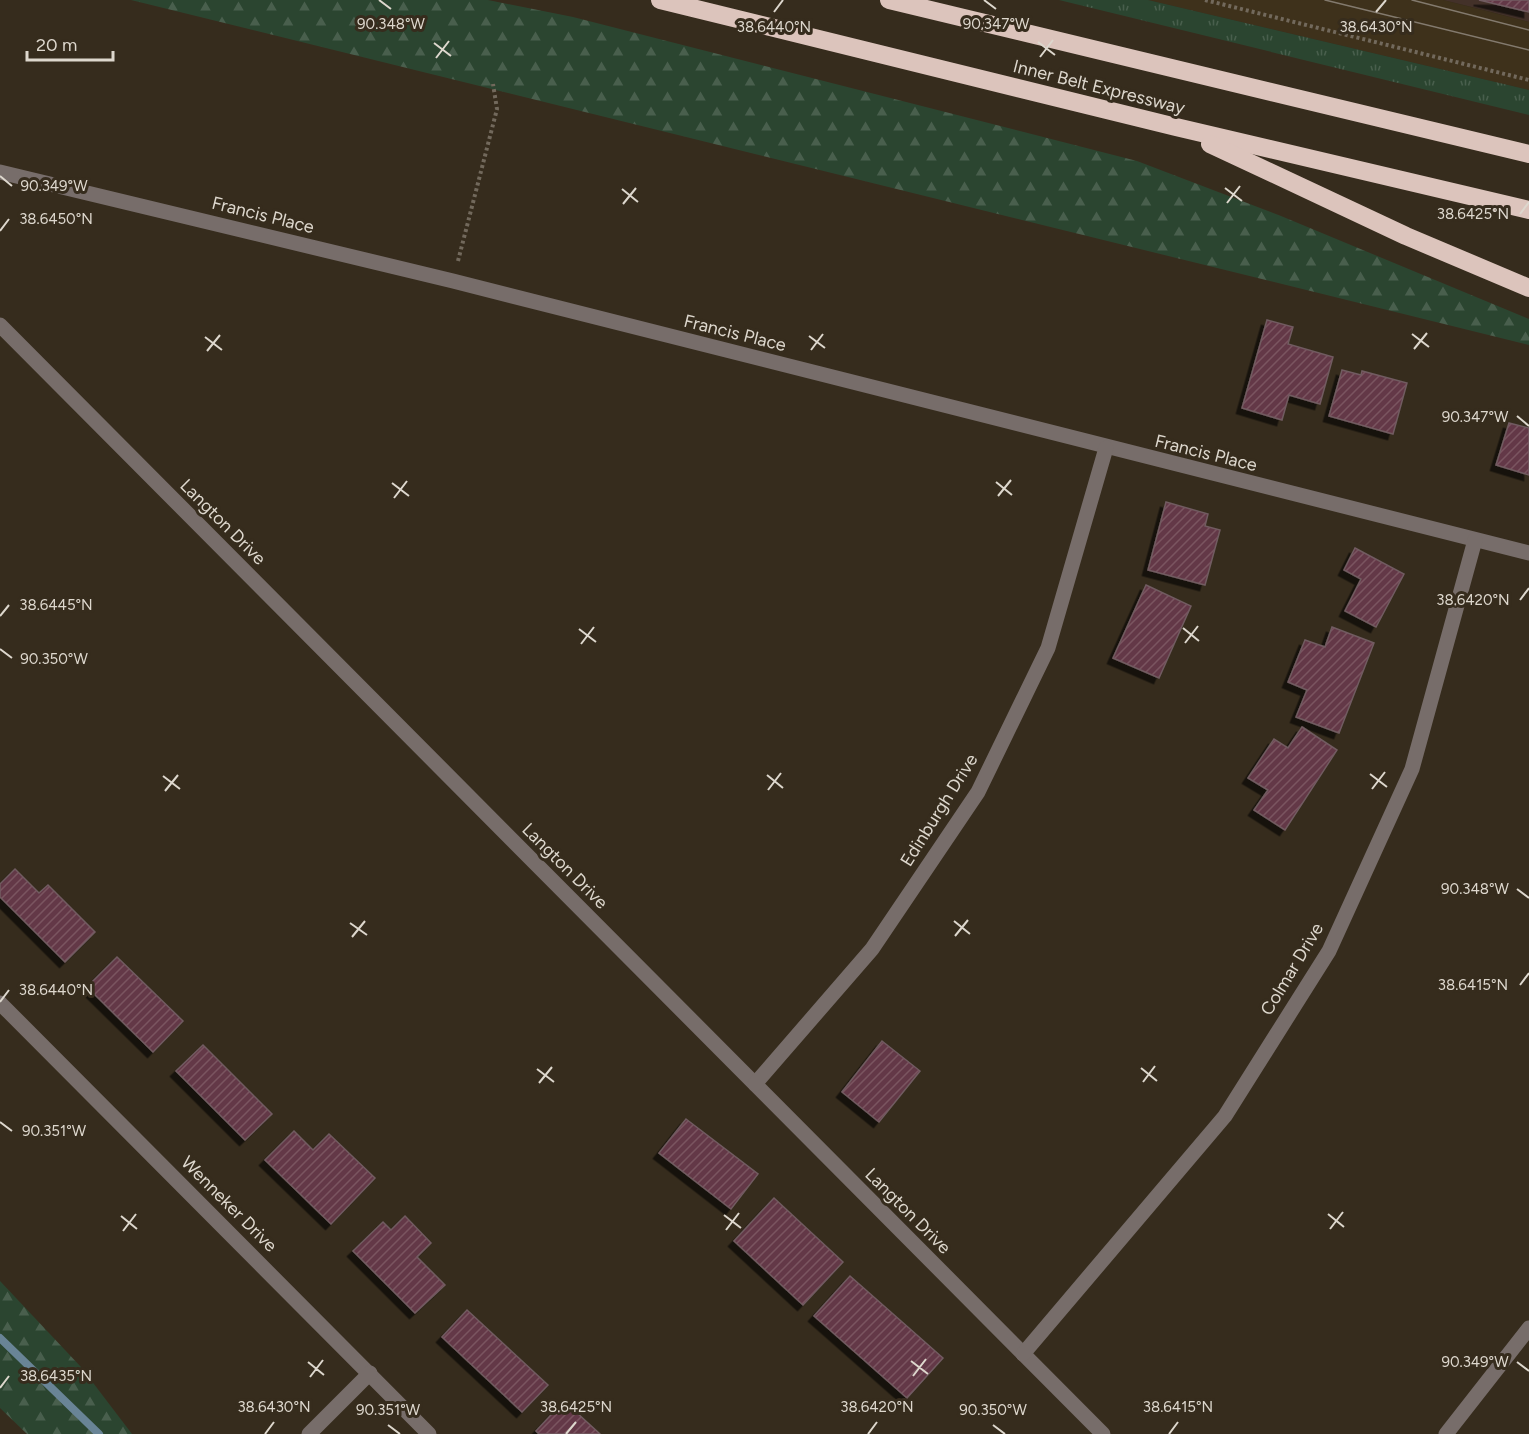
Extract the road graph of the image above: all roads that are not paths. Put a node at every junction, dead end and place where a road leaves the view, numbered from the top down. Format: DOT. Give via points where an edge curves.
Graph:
graph roads {
  1 [pos="660,0"];
  2 [pos="889,0"];
  3 [pos="1176,128"];
  4 [pos="1529,154"];
  5 [pos="0,172"];
  6 [pos="1529,210"];
  7 [pos="1529,288"];
  8 [pos="0,325"];
  9 [pos="1107,448"];
  10 [pos="1475,540"];
  11 [pos="1529,553"];
  12 [pos="0,1004"];
  13 [pos="755,1084"];
  14 [pos="1529,1328"];
  15 [pos="1023,1354"];
  16 [pos="370,1373"];
  17 [pos="309,1434"];
  18 [pos="429,1434"];
  19 [pos="1103,1434"];
  20 [pos="1446,1434"];
  1 -- 3 [label="highway, Inner Belt Expressway"];
  2 -- 4 [label="highway, Inner Belt Expressway"];
  3 -- 6 [label="highway, Inner Belt Expressway"];
  3 -- 7 [label="highway" via="1406,236"];
  5 -- 9 [label="street, Francis Place" via="453,281"];
  8 -- 13 [label="street, Langton Drive"];
  9 -- 10 [label="street, Francis Place"];
  9 -- 13 [label="street, Edinburgh Drive" via="1047,648 978,792 872,949"];
  10 -- 11 [label="street, Francis Place"];
  10 -- 15 [label="street, Colmar Drive" via="1412,769 1329,951 1225,1116"];
  12 -- 16 [label="street, Wenneker Drive"];
  13 -- 15 [label="street, Langton Drive"];
  14 -- 20 [label="street"];
  15 -- 19 [label="street, Langton Drive"];
  16 -- 17 [label="street"];
  16 -- 18 [label="street, Wenneker Drive"];
}
